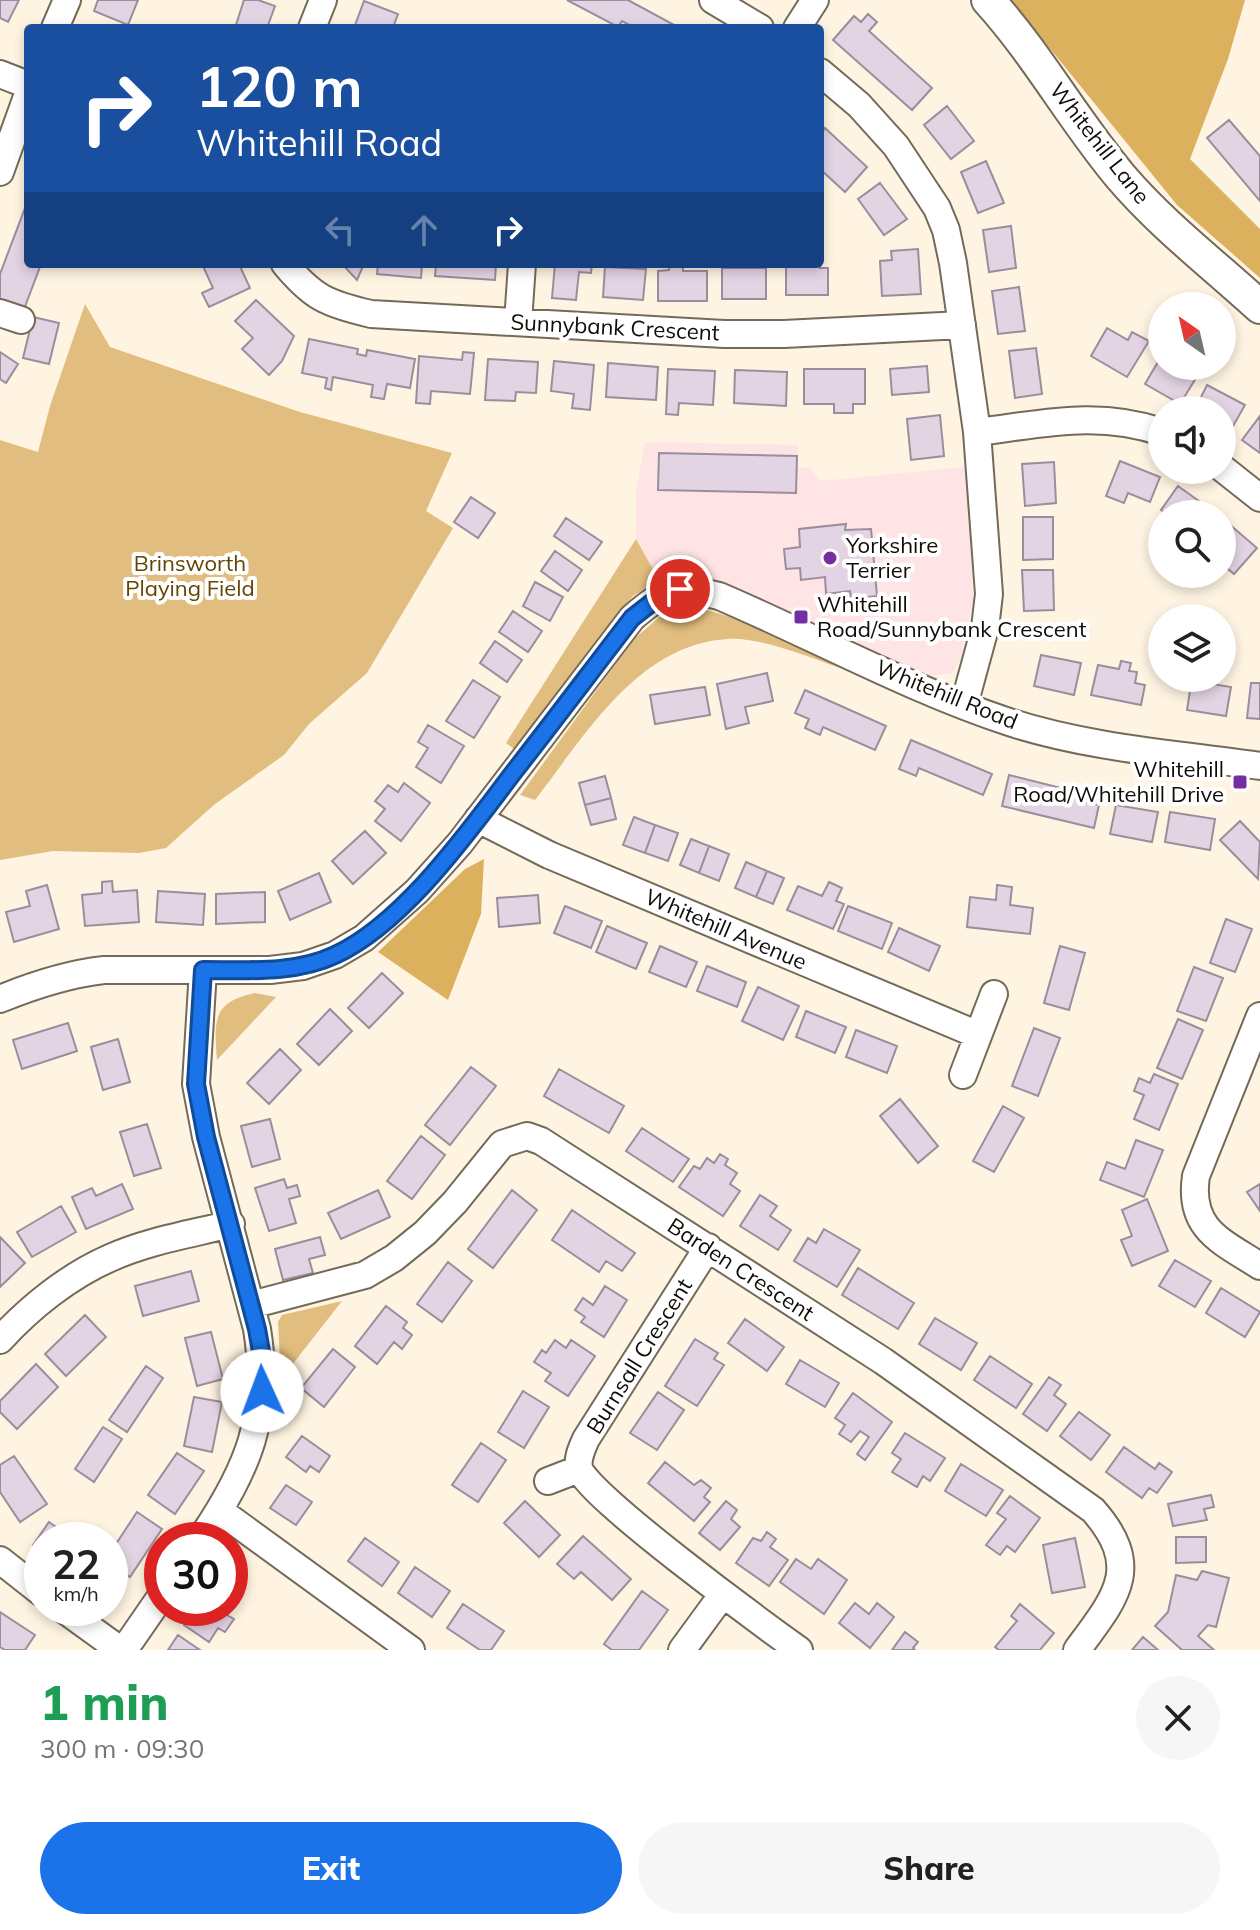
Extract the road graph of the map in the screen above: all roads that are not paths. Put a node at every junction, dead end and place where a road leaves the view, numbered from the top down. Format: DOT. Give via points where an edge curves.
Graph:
graph roads {
  1 [pos="67,0"];
  2 [pos="323,0"];
  3 [pos="713,0"];
  4 [pos="815,0"];
  5 [pos="988,0"];
  6 [pos="57,24"];
  7 [pos="314,24"];
  8 [pos="753,24"];
  9 [pos="800,24"];
  10 [pos="0,74"];
  11 [pos="824,75"];
  12 [pos="24,83"];
  13 [pos="24,105"];
  14 [pos="0,172"];
  15 [pos="288,268"];
  16 [pos="522,268"];
  17 [pos="1260,307"];
  18 [pos="518,322"];
  19 [pos="962,325"];
  20 [pos="1148,427"];
  21 [pos="977,432"];
  22 [pos="1236,479"];
  23 [pos="1260,498"];
  24 [pos="964,705"];
  25 [pos="1260,766"];
  26 [pos="478,819"];
  27 [pos="203,970"];
  28 [pos="994,994"];
  29 [pos="0,999"];
  30 [pos="1260,1016"];
  31 [pos="976,1034"];
  32 [pos="963,1075"];
  33 [pos="231,1224"];
  34 [pos="708,1247"];
  35 [pos="1260,1266"];
  36 [pos="251,1305"];
  37 [pos="0,1340"];
  38 [pos="579,1469"];
  39 [pos="548,1481"];
  40 [pos="220,1511"];
  41 [pos="212,1522"];
  42 [pos="0,1560"];
  43 [pos="24,1579"];
  44 [pos="723,1594"];
  45 [pos="144,1620"];
  46 [pos="88,1626"];
  47 [pos="403,1648"];
  48 [pos="122,1650"];
  49 [pos="682,1650"];
  50 [pos="799,1650"];
  51 [pos="1077,1650"];
  1 -- 6 [label="street"];
  2 -- 7 [label="street"];
  3 -- 8 [label="street"];
  4 -- 9 [label="street"];
  5 -- 17 [label="main road, Whitehill Lane" via="1120,176"];
  10 -- 12 [label="street"];
  11 -- 19 [label="street" via="896,146 937,208 946,230"];
  13 -- 14 [label="street"];
  15 -- 18 [label="street, Sunnybank Crescent" via="320,298 356,311"];
  16 -- 18 [label="street"];
  18 -- 19 [label="street, Sunnybank Crescent" via="724,334"];
  19 -- 21 [label="street"];
  20 -- 21 [label="street" via="1085,419"];
  21 -- 24 [label="street" via="989,594"];
  22 -- 23 [label="street"];
  24 -- 25 [label="street, Whitehill Road" via="1070,737"];
  24 -- 26 [label="street, Whitehill Road" via="719,596 680,589 664,593 632,618"];
  26 -- 27 [label="street, Whitehill Road" via="417,891 364,938 335,955 270,970"];
  26 -- 31 [label="street, Whitehill Avenue" via="549,855"];
  27 -- 29 [label="street, Whitehill Road" via="82,972"];
  27 -- 33 [label="street" via="196,1084"];
  28 -- 31 [label="street"];
  30 -- 35 [label="street" via="1196,1176 1193,1197 1204,1227"];
  31 -- 32 [label="street"];
  33 -- 36 [label="street"];
  33 -- 37 [label="street" via="105,1260 72,1277"];
  34 -- 36 [label="street, Barden Crescent" via="561,1152 527,1136 502,1144 455,1202 394,1258 365,1275"];
  34 -- 38 [label="street, Burnsall Crescent" via="586,1439"];
  34 -- 51 [label="street, Barden Crescent" via="883,1361 1093,1510 1108,1526 1121,1569 1118,1590"];
  36 -- 40 [label="street" via="262,1357 262,1391 250,1451"];
  38 -- 39 [label="street"];
  38 -- 44 [label="street" via="598,1491"];
  40 -- 41 [label="street"];
  40 -- 47 [label="street"];
  42 -- 43 [label="street"];
  44 -- 49 [label="street"];
  44 -- 50 [label="street"];
  45 -- 48 [label="street"];
  46 -- 48 [label="street"];
}
